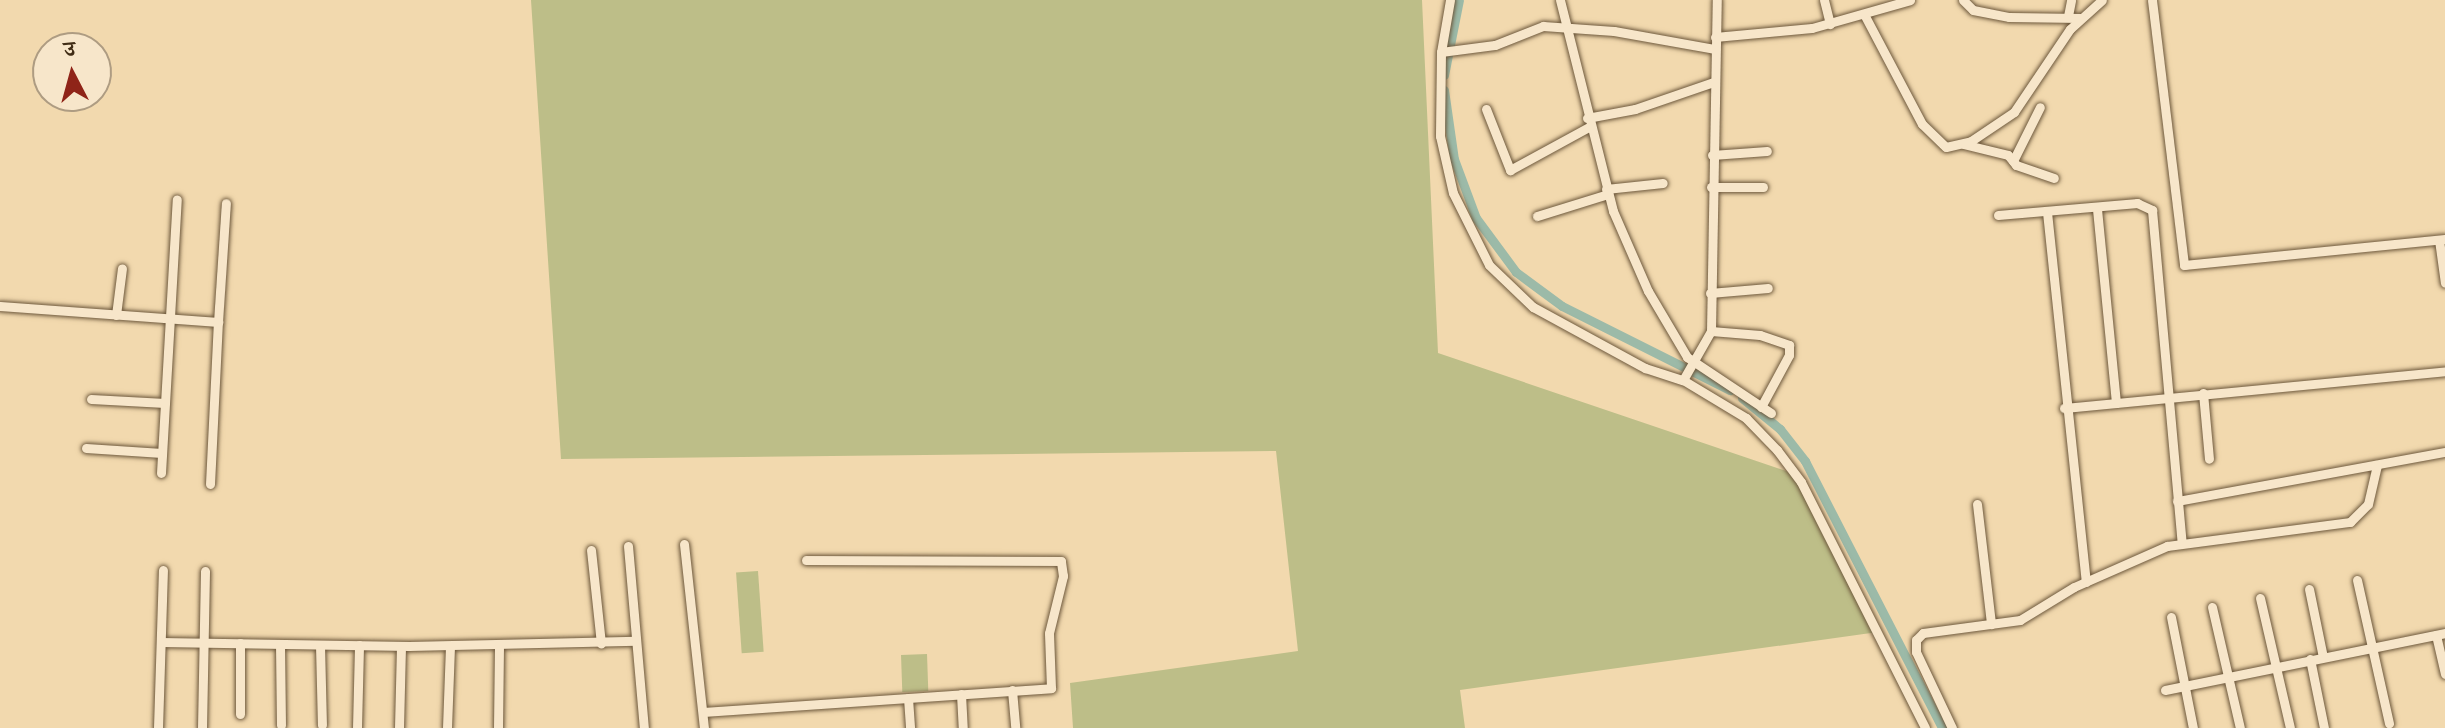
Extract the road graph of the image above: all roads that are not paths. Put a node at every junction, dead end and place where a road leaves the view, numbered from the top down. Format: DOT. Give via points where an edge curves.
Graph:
graph roads {
  1 [pos="1450,0"];
  2 [pos="1560,0"];
  3 [pos="1717,0"];
  4 [pos="1824,0"];
  5 [pos="1910,0"];
  6 [pos="1963,0"];
  7 [pos="2071,0"];
  8 [pos="2102,0"];
  9 [pos="2152,0"];
  10 [pos="1865,16"];
  11 [pos="2068,16"];
  12 [pos="2081,18"];
  13 [pos="1830,24"];
  14 [pos="1566,26"];
  15 [pos="1715,37"];
  16 [pos="1715,49"];
  17 [pos="1446,51"];
  18 [pos="1714,82"];
  19 [pos="2040,107"];
  20 [pos="1486,109"];
  21 [pos="1588,123"];
  22 [pos="1963,144"];
  23 [pos="1767,151"];
  24 [pos="1712,155"];
  25 [pos="2013,161"];
  26 [pos="2054,178"];
  27 [pos="1663,183"];
  28 [pos="1711,187"];
  29 [pos="1763,187"];
  30 [pos="1607,192"];
  31 [pos="177,199"];
  32 [pos="226,203"];
  33 [pos="2097,209"];
  34 [pos="2047,212"];
  35 [pos="1998,215"];
  36 [pos="1537,216"];
  37 [pos="2442,239"];
  38 [pos="122,268"];
  39 [pos="2445,283"];
  40 [pos="1768,288"];
  41 [pos="1710,293"];
  42 [pos="0,306"];
  43 [pos="116,315"];
  44 [pos="170,319"];
  45 [pos="218,322"];
  46 [pos="1711,331"];
  47 [pos="1689,368"];
  48 [pos="2445,371"];
  49 [pos="2203,393"];
  50 [pos="2172,397"];
  51 [pos="91,399"];
  52 [pos="165,403"];
  53 [pos="2116,403"];
  54 [pos="1761,407"];
  55 [pos="2064,408"];
  56 [pos="1771,413"];
  57 [pos="86,448"];
  58 [pos="2445,452"];
  59 [pos="162,453"];
  60 [pos="2209,459"];
  61 [pos="2377,465"];
  62 [pos="161,473"];
  63 [pos="210,484"];
  64 [pos="2177,501"];
  65 [pos="1977,504"];
  66 [pos="2182,543"];
  67 [pos="684,544"];
  68 [pos="628,546"];
  69 [pos="591,550"];
  70 [pos="806,560"];
  71 [pos="163,570"];
  72 [pos="205,571"];
  73 [pos="2357,580"];
  74 [pos="2086,582"];
  75 [pos="2309,589"];
  76 [pos="2260,598"];
  77 [pos="2212,607"];
  78 [pos="2171,617"];
  79 [pos="1991,624"];
  80 [pos="2441,634"];
  81 [pos="636,641"];
  82 [pos="161,642"];
  83 [pos="203,642"];
  84 [pos="240,643"];
  85 [pos="601,643"];
  86 [pos="280,644"];
  87 [pos="320,645"];
  88 [pos="359,645"];
  89 [pos="499,645"];
  90 [pos="401,646"];
  91 [pos="450,646"];
  92 [pos="2372,647"];
  93 [pos="2323,657"];
  94 [pos="2310,659"];
  95 [pos="2275,666"];
  96 [pos="2445,674"];
  97 [pos="2228,676"];
  98 [pos="2185,686"];
  99 [pos="1012,690"];
  100 [pos="2165,690"];
  101 [pos="961,694"];
  102 [pos="908,698"];
  103 [pos="703,712"];
  104 [pos="240,714"];
  105 [pos="2389,723"];
  106 [pos="281,725"];
  107 [pos="322,725"];
  108 [pos="158,728"];
  109 [pos="202,728"];
  110 [pos="357,728"];
  111 [pos="399,728"];
  112 [pos="447,728"];
  113 [pos="498,728"];
  114 [pos="644,728"];
  115 [pos="704,728"];
  116 [pos="910,728"];
  117 [pos="963,728"];
  118 [pos="1015,728"];
  119 [pos="1925,728"];
  120 [pos="1952,728"];
  121 [pos="2193,728"];
  122 [pos="2240,728"];
  123 [pos="2290,728"];
  124 [pos="2324,728"];
  1 -- 17 [label="street"];
  2 -- 14 [label="street"];
  3 -- 15 [label="street"];
  4 -- 13 [label="street"];
  5 -- 10 [label="street"];
  6 -- 11 [label="street" via="1973,10 2009,17"];
  7 -- 11 [label="street"];
  8 -- 12 [label="street"];
  9 -- 37 [label="street" via="2184,265"];
  10 -- 13 [label="street"];
  10 -- 22 [label="street" via="1928,133 1942,147"];
  11 -- 12 [label="street"];
  12 -- 22 [label="street" via="2038,71 2014,112"];
  13 -- 15 [label="street"];
  14 -- 16 [label="street"];
  14 -- 17 [label="street" via="1543,26 1495,45"];
  14 -- 21 [label="street"];
  15 -- 16 [label="street"];
  16 -- 18 [label="street"];
  17 -- 47 [label="street" via="1440,136 1470,233 1489,265 1533,307 1645,368"];
  18 -- 21 [label="street"];
  18 -- 24 [label="street"];
  19 -- 25 [label="street"];
  20 -- 21 [label="street" via="1510,170"];
  21 -- 30 [label="street"];
  22 -- 25 [label="street"];
  23 -- 24 [label="street"];
  24 -- 28 [label="street"];
  25 -- 26 [label="street"];
  27 -- 30 [label="street"];
  28 -- 29 [label="street"];
  28 -- 41 [label="street"];
  30 -- 36 [label="street"];
  30 -- 47 [label="street" via="1648,291"];
  31 -- 44 [label="street"];
  32 -- 45 [label="street"];
  33 -- 34 [label="street"];
  33 -- 50 [label="street" via="2137,203 2152,210"];
  33 -- 53 [label="street"];
  34 -- 35 [label="street"];
  34 -- 55 [label="street"];
  37 -- 39 [label="street"];
  38 -- 43 [label="street"];
  40 -- 41 [label="street"];
  41 -- 46 [label="street"];
  42 -- 43 [label="street"];
  43 -- 44 [label="street"];
  44 -- 45 [label="street"];
  44 -- 52 [label="street"];
  45 -- 63 [label="street"];
  46 -- 47 [label="street" via="1708,345"];
  46 -- 54 [label="street" via="1760,335 1789,345 1789,355"];
  47 -- 54 [label="street"];
  47 -- 119 [label="street" via="1746,418 1801,482"];
  48 -- 49 [label="street"];
  49 -- 50 [label="street"];
  49 -- 60 [label="street"];
  50 -- 53 [label="street"];
  50 -- 64 [label="street"];
  51 -- 52 [label="street"];
  52 -- 59 [label="street"];
  53 -- 55 [label="street"];
  54 -- 56 [label="street"];
  55 -- 74 [label="street"];
  57 -- 59 [label="street"];
  58 -- 61 [label="street"];
  59 -- 62 [label="street"];
  61 -- 64 [label="street"];
  61 -- 66 [label="street" via="2368,504 2350,522"];
  64 -- 66 [label="street"];
  65 -- 79 [label="street"];
  66 -- 74 [label="street"];
  67 -- 103 [label="street"];
  68 -- 81 [label="street"];
  69 -- 85 [label="street"];
  70 -- 99 [label="street" via="1061,561 1063,576 1049,633 1051,688"];
  71 -- 82 [label="street"];
  72 -- 83 [label="street"];
  73 -- 92 [label="street"];
  74 -- 79 [label="street" via="2020,620"];
  75 -- 93 [label="street"];
  76 -- 95 [label="street"];
  77 -- 97 [label="street"];
  78 -- 98 [label="street"];
  79 -- 120 [label="street" via="1932,630 1916,640 1916,652"];
  80 -- 92 [label="street"];
  80 -- 96 [label="street"];
  81 -- 85 [label="street"];
  81 -- 114 [label="street"];
  82 -- 83 [label="street"];
  82 -- 108 [label="street"];
  83 -- 84 [label="street"];
  83 -- 109 [label="street"];
  84 -- 86 [label="street"];
  84 -- 104 [label="street"];
  85 -- 89 [label="street"];
  86 -- 87 [label="street"];
  86 -- 106 [label="street"];
  87 -- 88 [label="street"];
  87 -- 107 [label="street"];
  88 -- 90 [label="street"];
  88 -- 110 [label="street"];
  89 -- 91 [label="street"];
  89 -- 113 [label="street"];
  90 -- 91 [label="street"];
  90 -- 111 [label="street"];
  91 -- 112 [label="street"];
  92 -- 93 [label="street"];
  92 -- 105 [label="street"];
  93 -- 94 [label="street"];
  94 -- 95 [label="street"];
  94 -- 124 [label="street"];
  95 -- 97 [label="street"];
  95 -- 123 [label="street"];
  97 -- 98 [label="street"];
  97 -- 122 [label="street"];
  98 -- 100 [label="street"];
  98 -- 121 [label="street"];
  99 -- 101 [label="street"];
  99 -- 118 [label="street"];
  101 -- 102 [label="street"];
  101 -- 117 [label="street"];
  102 -- 103 [label="street"];
  102 -- 116 [label="street"];
  103 -- 115 [label="street"];
}
